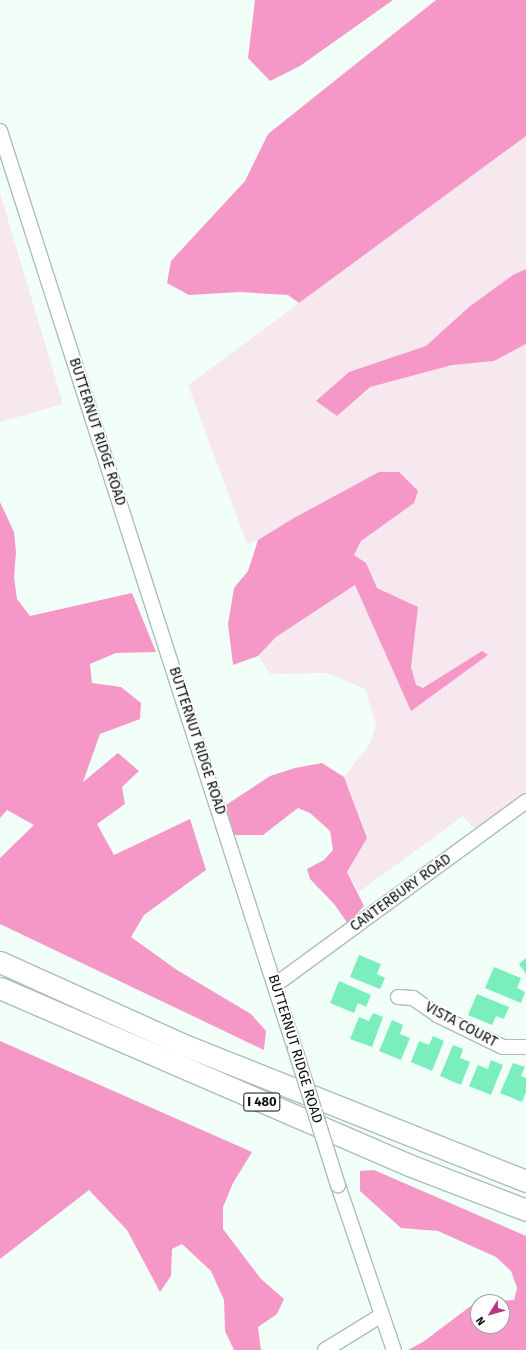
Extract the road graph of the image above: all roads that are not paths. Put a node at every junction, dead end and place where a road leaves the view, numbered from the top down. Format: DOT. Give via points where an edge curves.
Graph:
graph roads {
  1 [pos="0,131"];
  2 [pos="526,801"];
  3 [pos="0,962"];
  4 [pos="275,985"];
  5 [pos="0,988"];
  6 [pos="398,998"];
  7 [pos="526,1047"];
  8 [pos="526,1181"];
  9 [pos="526,1210"];
  10 [pos="382,1315"];
  11 [pos="325,1350"];
  12 [pos="394,1350"];
  1 -- 4 [label="street, BUTTERNUT RIDGE ROAD"];
  2 -- 4 [label="street, CANTERBURY ROAD"];
  3 -- 8 [label="highway, I 480" via="184,1044"];
  4 -- 10 [label="street, BUTTERNUT RIDGE ROAD, bridge"];
  5 -- 9 [label="highway, I 480" via="409,1165"];
  6 -- 7 [label="street, VISTA COURT" via="413,998 437,1015 502,1047"];
  10 -- 11 [label="street"];
  10 -- 12 [label="street, BUTTERNUT RIDGE ROAD"];
}
